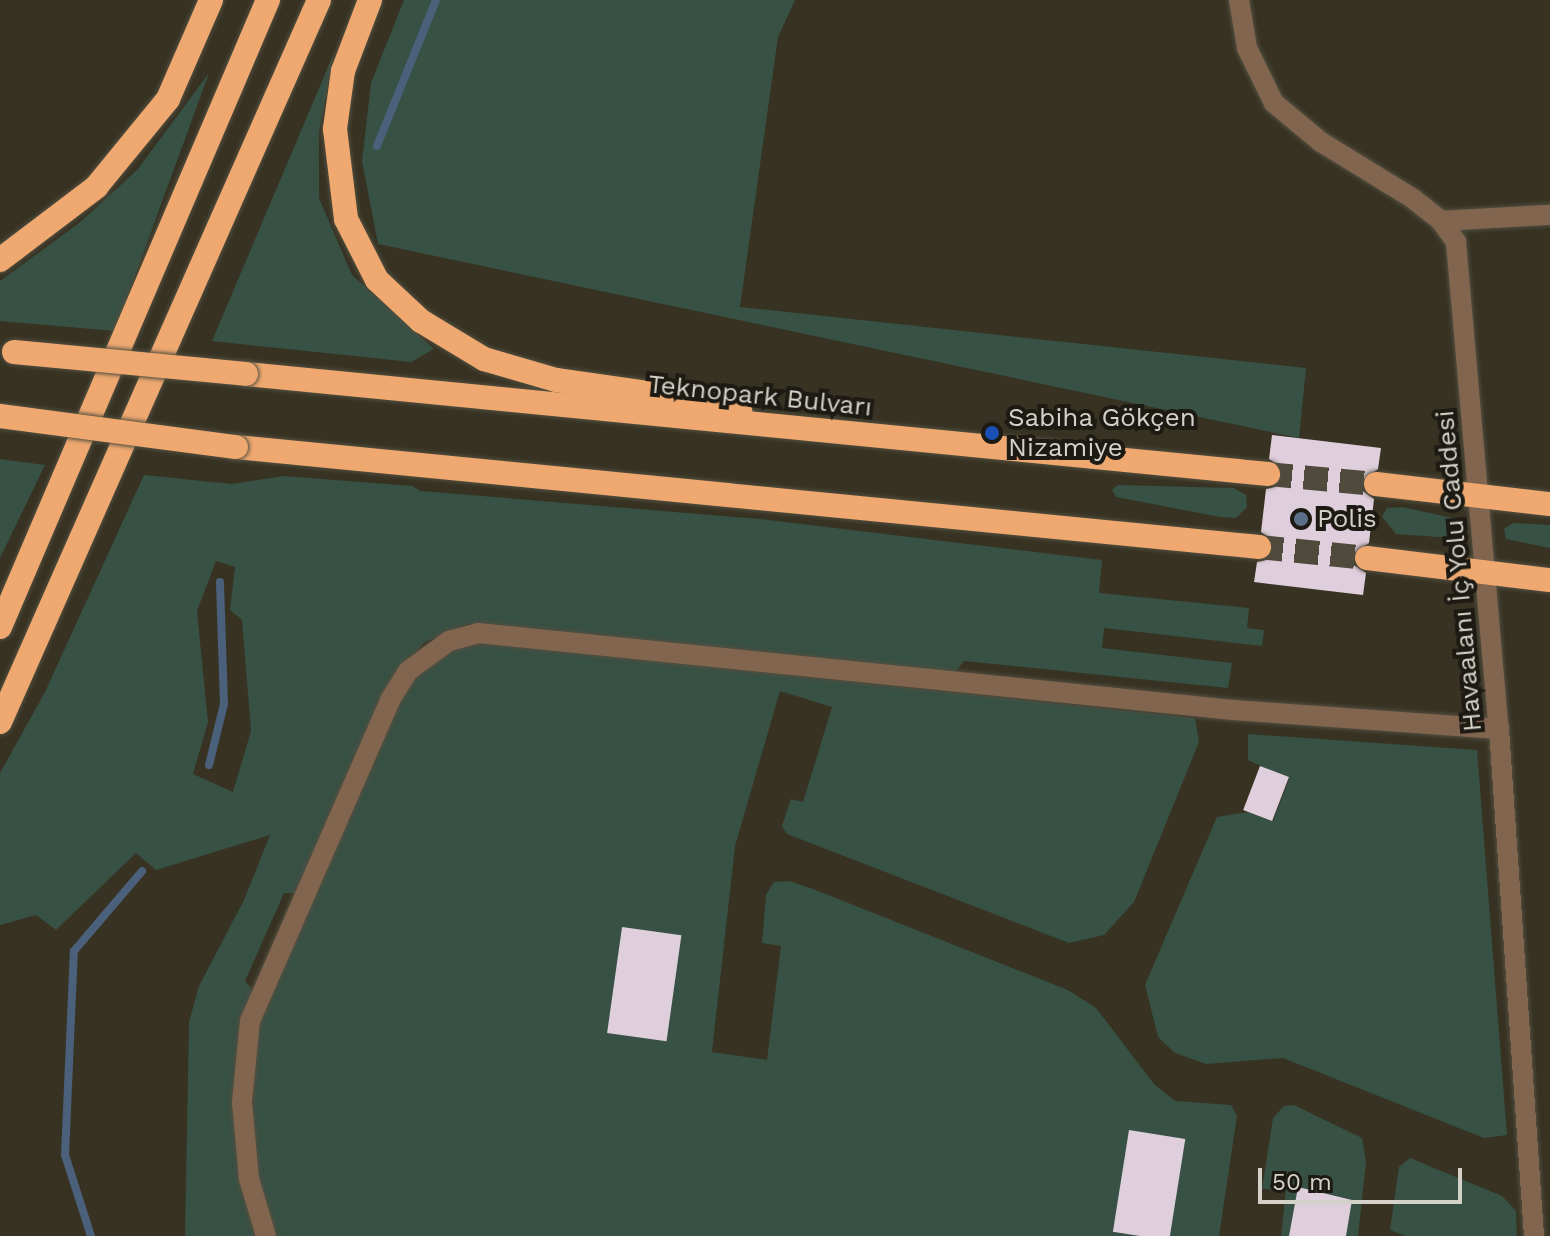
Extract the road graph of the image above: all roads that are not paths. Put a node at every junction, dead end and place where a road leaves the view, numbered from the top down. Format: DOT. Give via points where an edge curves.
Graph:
graph roads {
  1 [pos="211,0"];
  2 [pos="268,0"];
  3 [pos="319,0"];
  4 [pos="370,0"];
  5 [pos="1239,0"];
  6 [pos="1550,215"];
  7 [pos="1441,221"];
  8 [pos="0,260"];
  9 [pos="7,352"];
  10 [pos="0,416"];
  11 [pos="784,427"];
  12 [pos="1268,474"];
  13 [pos="1376,484"];
  14 [pos="1478,494"];
  15 [pos="1550,504"];
  16 [pos="1259,547"];
  17 [pos="1367,558"];
  18 [pos="1485,570"];
  19 [pos="1550,580"];
  20 [pos="0,627"];
  21 [pos="0,722"];
  22 [pos="1499,729"];
  23 [pos="266,1236"];
  24 [pos="1534,1236"];
  1 -- 8 [label="highway" via="159,110 96,187"];
  2 -- 20 [label="highway"];
  3 -- 21 [label="highway"];
  4 -- 11 [label="highway" via="343,71 335,129 346,219 377,280 421,321 484,359 596,388 710,402"];
  5 -- 7 [label="lane" via="1247,48 1274,103 1321,142"];
  6 -- 7 [label="lane"];
  7 -- 14 [label="lane, Havaalanı İç Yolu Caddesi" via="1456,242"];
  9 -- 11 [label="highway, Teknopark Bulvarı, bridge"];
  10 -- 16 [label="highway, bridge" via="236,447"];
  11 -- 12 [label="highway, Teknopark Bulvarı"];
  13 -- 14 [label="highway"];
  14 -- 15 [label="highway"];
  14 -- 18 [label="lane, Havaalanı İç Yolu Caddesi"];
  17 -- 18 [label="highway"];
  18 -- 19 [label="highway"];
  18 -- 22 [label="lane, Havaalanı İç Yolu Caddesi"];
  22 -- 23 [label="lane" via="1233,710 478,633 449,641 408,671 390,700 250,1021 242,1102 249,1179"];
  22 -- 24 [label="lane, Havaalanı İç Yolu Caddesi"];
}
